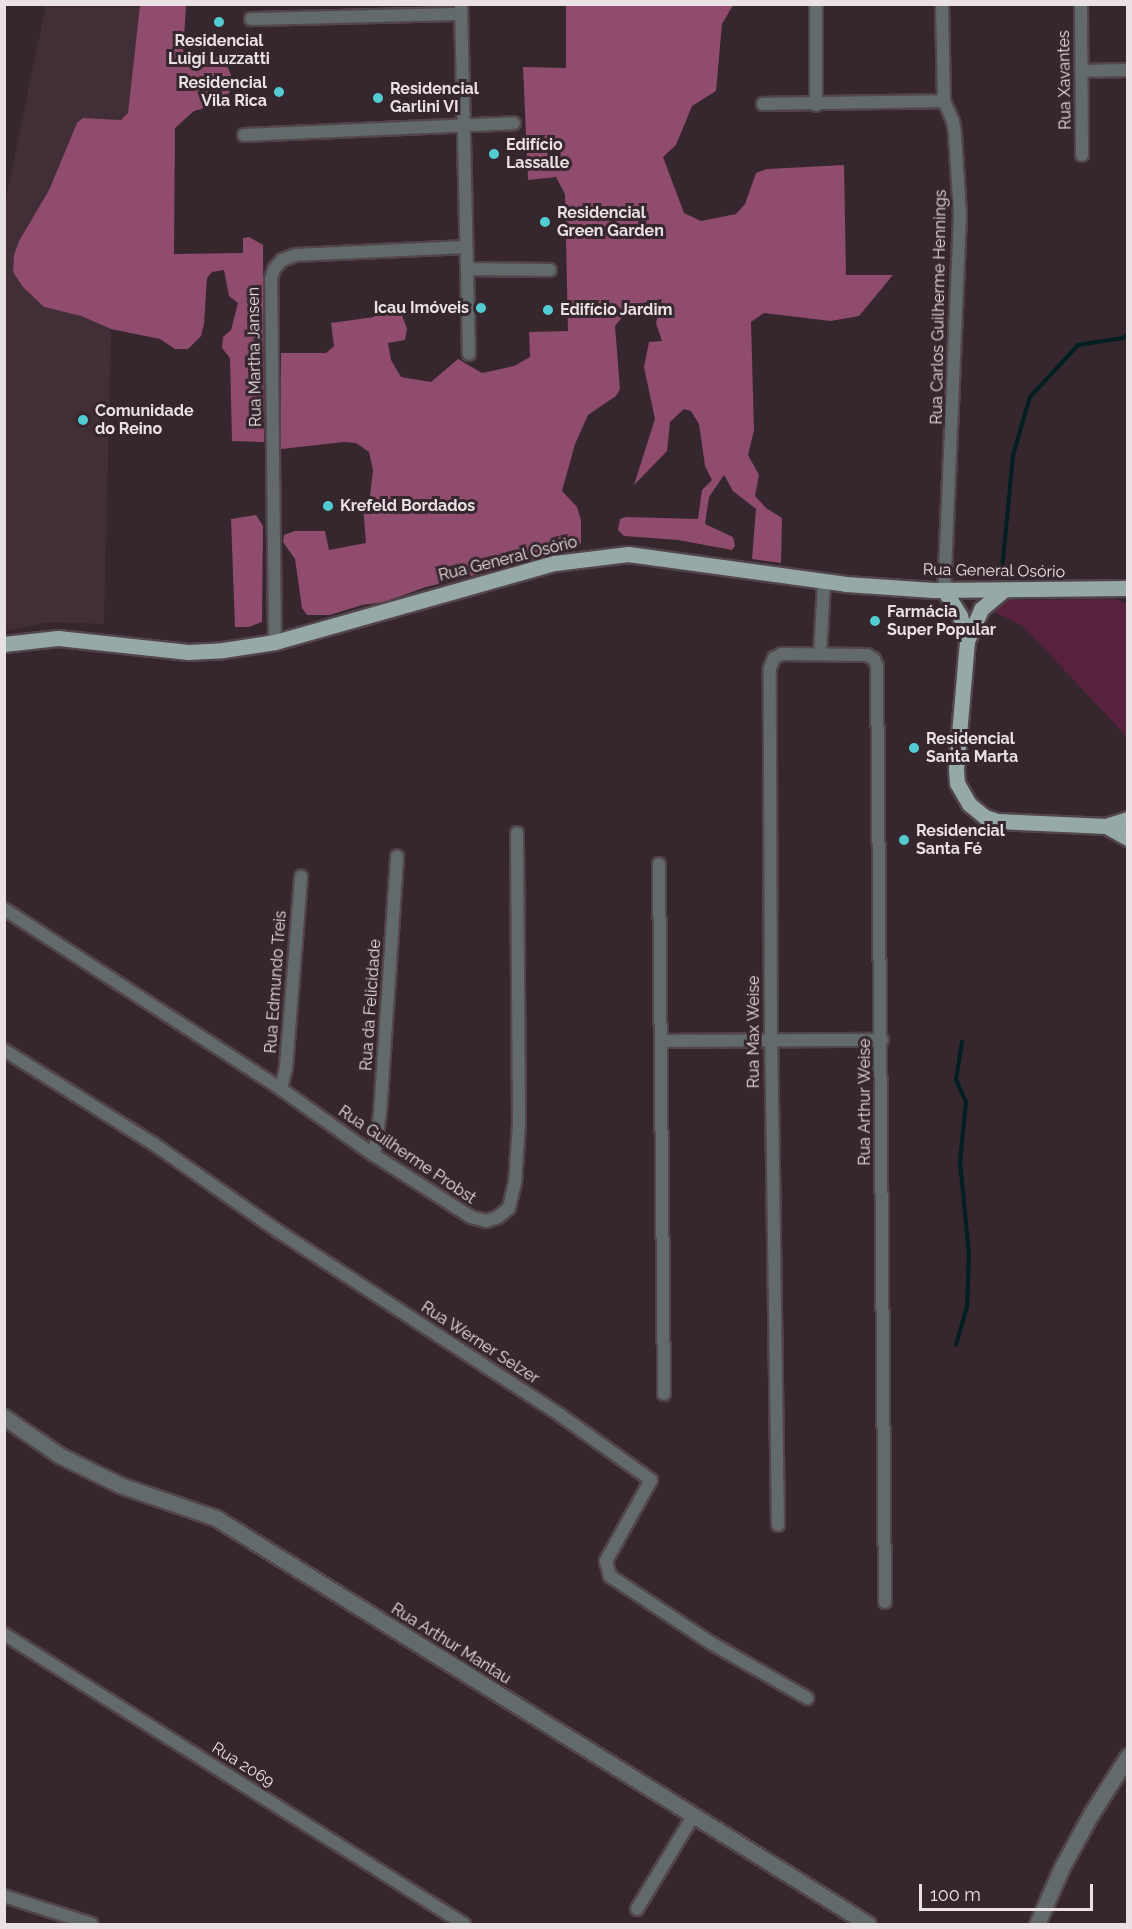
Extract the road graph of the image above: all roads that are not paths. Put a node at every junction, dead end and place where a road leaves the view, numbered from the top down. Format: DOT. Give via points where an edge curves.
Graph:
graph roads {
  1 [pos="816,4"];
  2 [pos="942,4"];
  3 [pos="1081,4"];
  4 [pos="461,9"];
  5 [pos="251,19"];
  6 [pos="1128,70"];
  7 [pos="1081,71"];
  8 [pos="944,101"];
  9 [pos="763,104"];
  10 [pos="816,105"];
  11 [pos="514,123"];
  12 [pos="464,125"];
  13 [pos="244,135"];
  14 [pos="1082,155"];
  15 [pos="466,247"];
  16 [pos="467,269"];
  17 [pos="550,270"];
  18 [pos="469,354"];
  19 [pos="824,582"];
  20 [pos="944,590"];
  21 [pos="1004,590"];
  22 [pos="1126,592"];
  23 [pos="967,641"];
  24 [pos="275,642"];
  25 [pos="4,644"];
  26 [pos="820,654"];
  27 [pos="1128,819"];
  28 [pos="1106,826"];
  29 [pos="517,833"];
  30 [pos="1128,838"];
  31 [pos="397,857"];
  32 [pos="659,864"];
  33 [pos="301,877"];
  34 [pos="4,909"];
  35 [pos="771,1040"];
  36 [pos="882,1040"];
  37 [pos="662,1041"];
  38 [pos="4,1050"];
  39 [pos="281,1089"];
  40 [pos="374,1155"];
  41 [pos="664,1394"];
  42 [pos="4,1418"];
  43 [pos="778,1525"];
  44 [pos="885,1602"];
  45 [pos="4,1634"];
  46 [pos="807,1698"];
  47 [pos="1126,1760"];
  48 [pos="693,1816"];
  49 [pos="4,1896"];
  50 [pos="637,1909"];
  51 [pos="92,1924"];
  52 [pos="464,1924"];
  53 [pos="868,1924"];
  54 [pos="1037,1924"];
  1 -- 10 [label="street"];
  2 -- 8 [label="street, Rua Carlos Guilherme Hennings"];
  3 -- 7 [label="street, Rua Xavantes"];
  4 -- 5 [label="street"];
  4 -- 12 [label="street"];
  6 -- 7 [label="street"];
  7 -- 14 [label="street, Rua Xavantes"];
  8 -- 10 [label="street"];
  8 -- 20 [label="street, Rua Carlos Guilherme Hennings" via="955,134 960,215"];
  9 -- 10 [label="street"];
  11 -- 12 [label="street"];
  12 -- 13 [label="street"];
  12 -- 15 [label="street"];
  15 -- 16 [label="street"];
  15 -- 24 [label="street, Rua Martha Jansen" via="296,255 282,260 274,269 271,279"];
  16 -- 17 [label="street"];
  16 -- 18 [label="street"];
  19 -- 20 [label="main road, Rua General Osório"];
  19 -- 24 [label="main road, Rua General Osório" via="628,554 594,556 555,562"];
  19 -- 26 [label="street"];
  20 -- 21 [label="main road, Rua General Osório"];
  20 -- 23 [label="main road" via="960,616"];
  21 -- 22 [label="main road, Rua General Osório"];
  21 -- 23 [label="main road" via="981,609"];
  23 -- 28 [label="main road" via="956,769 957,783 969,804 997,821"];
  24 -- 25 [label="main road, Rua General Osório" via="204,653 58,638"];
  26 -- 35 [label="street, Rua Max Weise" via="782,654 774,658 770,668"];
  26 -- 36 [label="street, Rua Arthur Weise" via="867,655 877,666"];
  27 -- 28 [label="main road"];
  28 -- 30 [label="main road"];
  29 -- 40 [label="street, Rua Guilherme Probst" via="519,1124 509,1208 486,1221 471,1218"];
  31 -- 40 [label="street, Rua da Felicidade"];
  32 -- 37 [label="street"];
  33 -- 39 [label="street, Rua Edmundo Treis" via="286,1068"];
  34 -- 39 [label="street, Rua Guilherme Probst"];
  35 -- 36 [label="street"];
  35 -- 37 [label="street"];
  35 -- 43 [label="street, Rua Max Weise"];
  36 -- 44 [label="street, Rua Arthur Weise"];
  37 -- 41 [label="street"];
  38 -- 46 [label="street, Rua Werner Selzer" via="154,1144 651,1480 606,1561 610,1576 711,1644"];
  39 -- 40 [label="street, Rua Guilherme Probst"];
  42 -- 48 [label="street, Rua Arthur Mantau" via="59,1455 120,1485 216,1518"];
  45 -- 52 [label="street, Rua 2069"];
  47 -- 54 [label="street" via="1062,1867"];
  48 -- 50 [label="street"];
  48 -- 53 [label="street, Rua Arthur Mantau"];
  49 -- 51 [label="street"];
}
